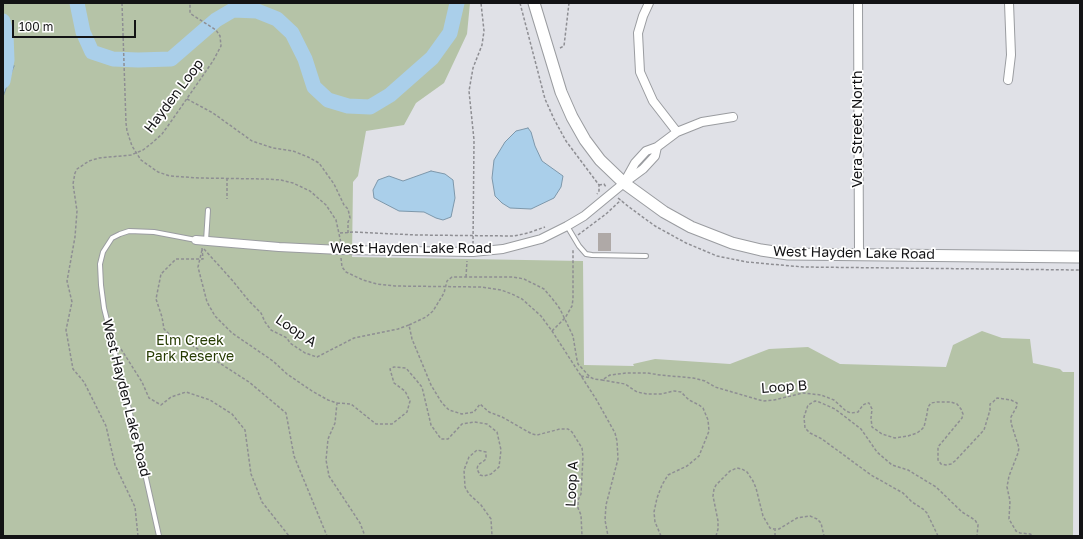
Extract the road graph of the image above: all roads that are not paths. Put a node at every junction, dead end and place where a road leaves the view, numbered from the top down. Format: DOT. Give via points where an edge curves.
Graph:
graph roads {
  1 [pos="534,3"];
  2 [pos="649,3"];
  3 [pos="858,3"];
  4 [pos="1009,3"];
  5 [pos="1008,80"];
  6 [pos="733,117"];
  7 [pos="677,132"];
  8 [pos="624,183"];
  9 [pos="208,210"];
  10 [pos="567,226"];
  11 [pos="196,240"];
  12 [pos="204,245"];
  13 [pos="859,254"];
  14 [pos="646,256"];
  15 [pos="1080,257"];
  16 [pos="159,536"];
  1 -- 8 [label="main road" via="558,85 572,117 592,150"];
  2 -- 7 [label="street" via="638,33 640,72 653,101"];
  3 -- 13 [label="street, Vera Street North"];
  4 -- 5 [label="street" via="1011,55"];
  6 -- 7 [label="street" via="702,122"];
  7 -- 8 [label="street" via="657,147 655,156 644,169"];
  8 -- 10 [label="street, West Hayden Lake Road"];
  8 -- 13 [label="main road, West Hayden Lake Road" via="651,204 678,220 732,243 788,254"];
  9 -- 12 [label="lane"];
  10 -- 12 [label="street, West Hayden Lake Road" via="541,239 493,250 333,250"];
  10 -- 14 [label="lane" via="583,251 592,255"];
  11 -- 12 [label="street, West Hayden Lake Road"];
  11 -- 16 [label="lane, West Hayden Lake Road" via="142,230 129,231 112,238 103,252 100,264 102,294 111,337"];
  13 -- 15 [label="main road, West Hayden Lake Road"];
}
